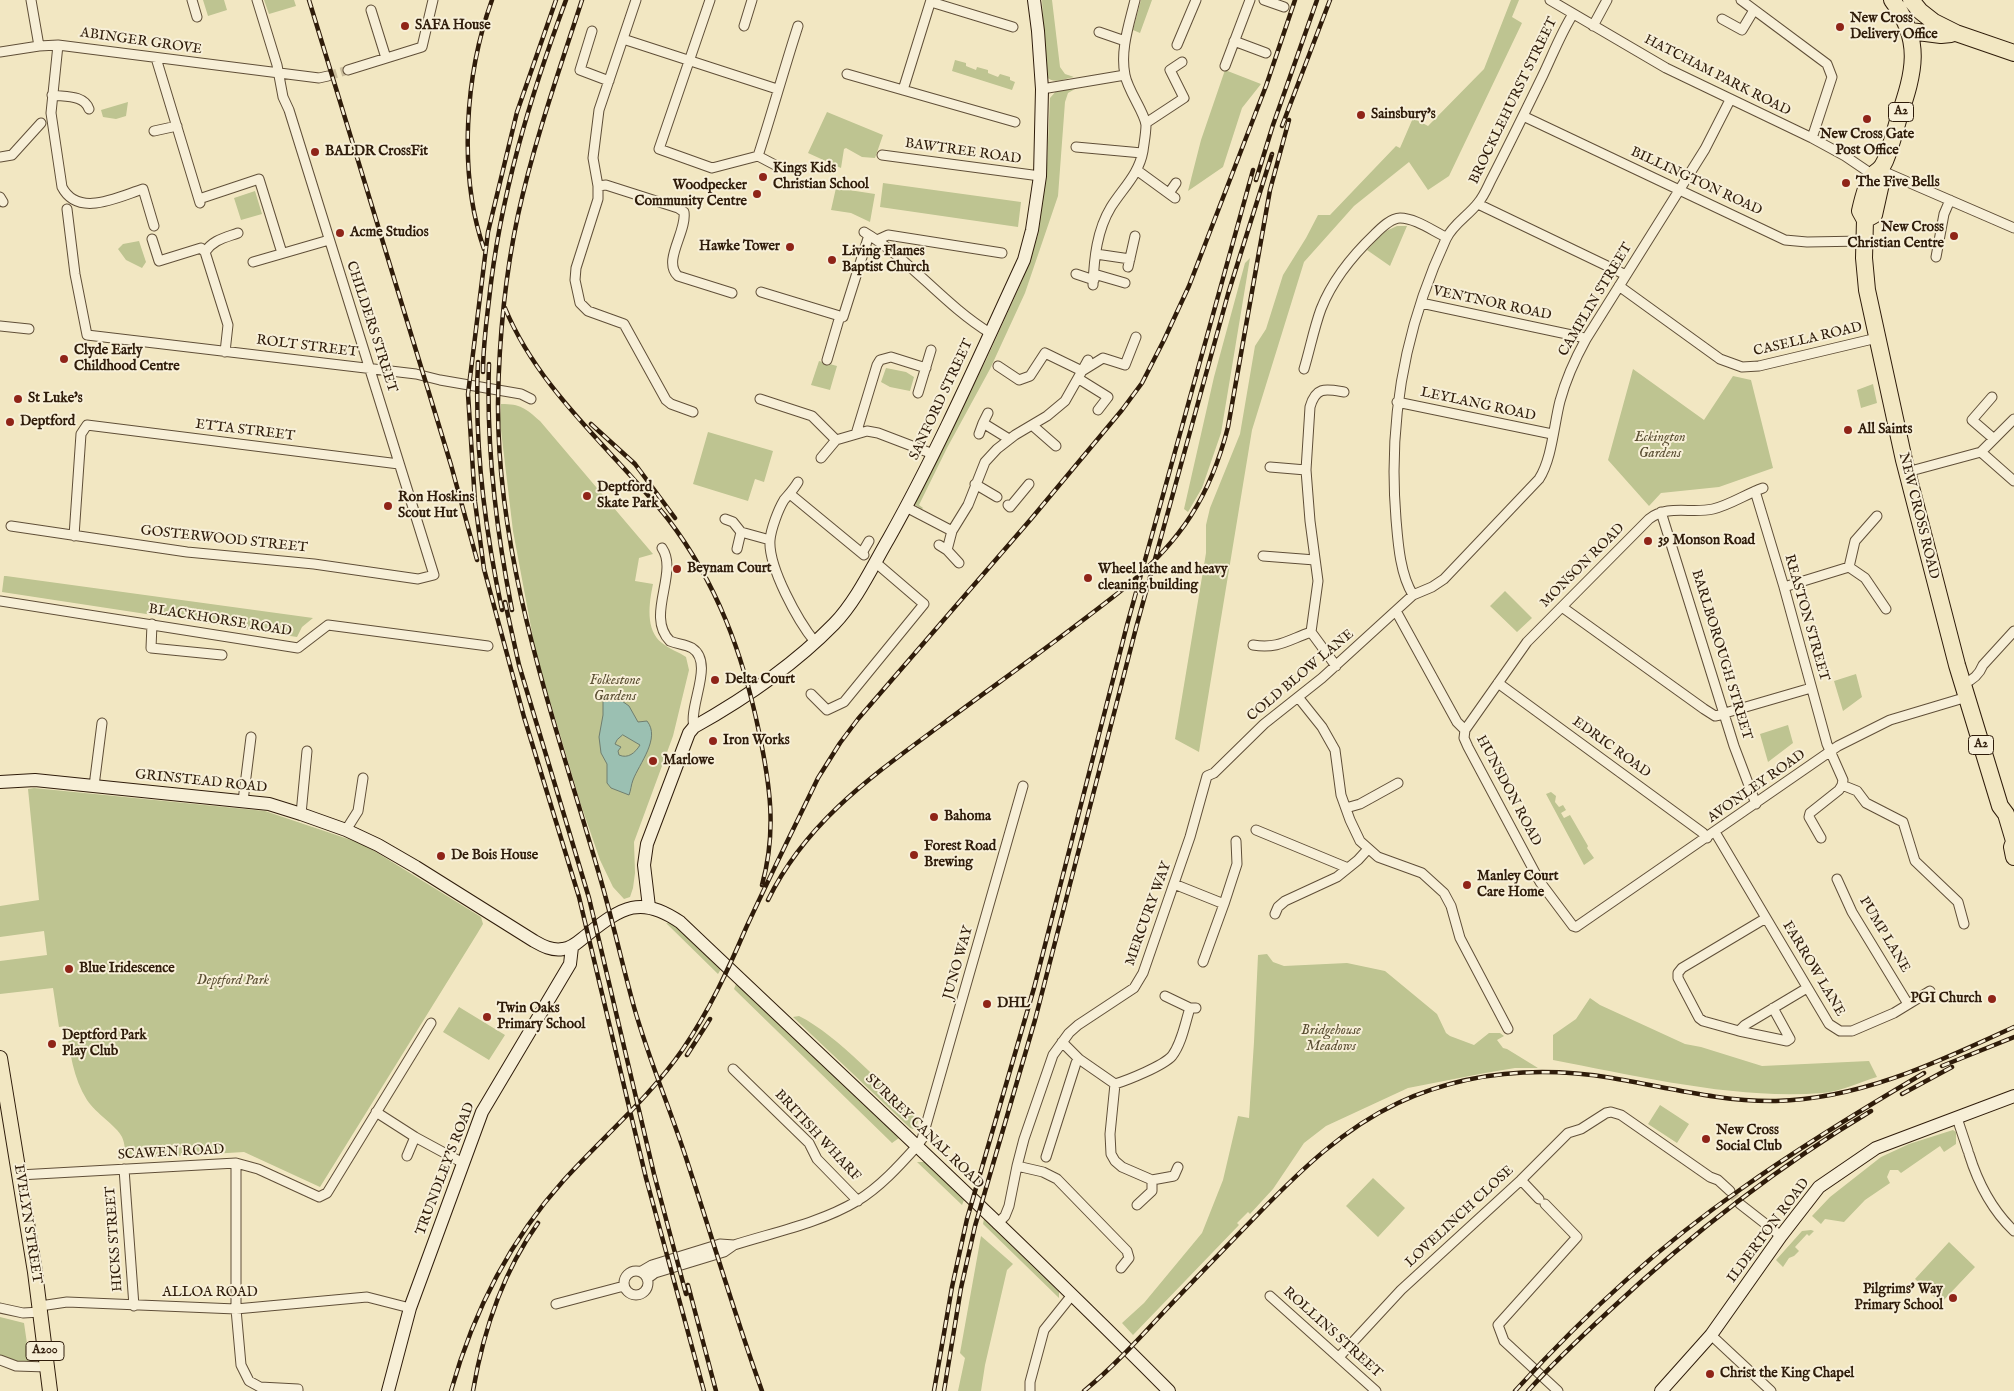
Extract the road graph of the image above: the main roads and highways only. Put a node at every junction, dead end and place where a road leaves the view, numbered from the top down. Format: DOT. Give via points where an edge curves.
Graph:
graph roads {
  1 [pos="1892,0"];
  2 [pos="1911,0"];
  3 [pos="1910,32"];
  4 [pos="1956,33"];
  5 [pos="2014,53"];
  6 [pos="2014,848"];
  7 [pos="0,1058"];
  8 [pos="50,1391"];
  1 -- 3 [label="highway, NEW CROSS ROAD / A2"];
  2 -- 4 [label="highway" via="1927,17"];
  3 -- 4 [label="highway"];
  3 -- 6 [label="highway, NEW CROSS ROAD / A2" via="1909,86 1886,158 1860,211 1865,220 1867,290 1907,472 1965,691 2000,806 1995,815 2004,843"];
  4 -- 5 [label="highway"];
  7 -- 8 [label="main road, EVELYN STREET / A200" via="41,1309"];
}
